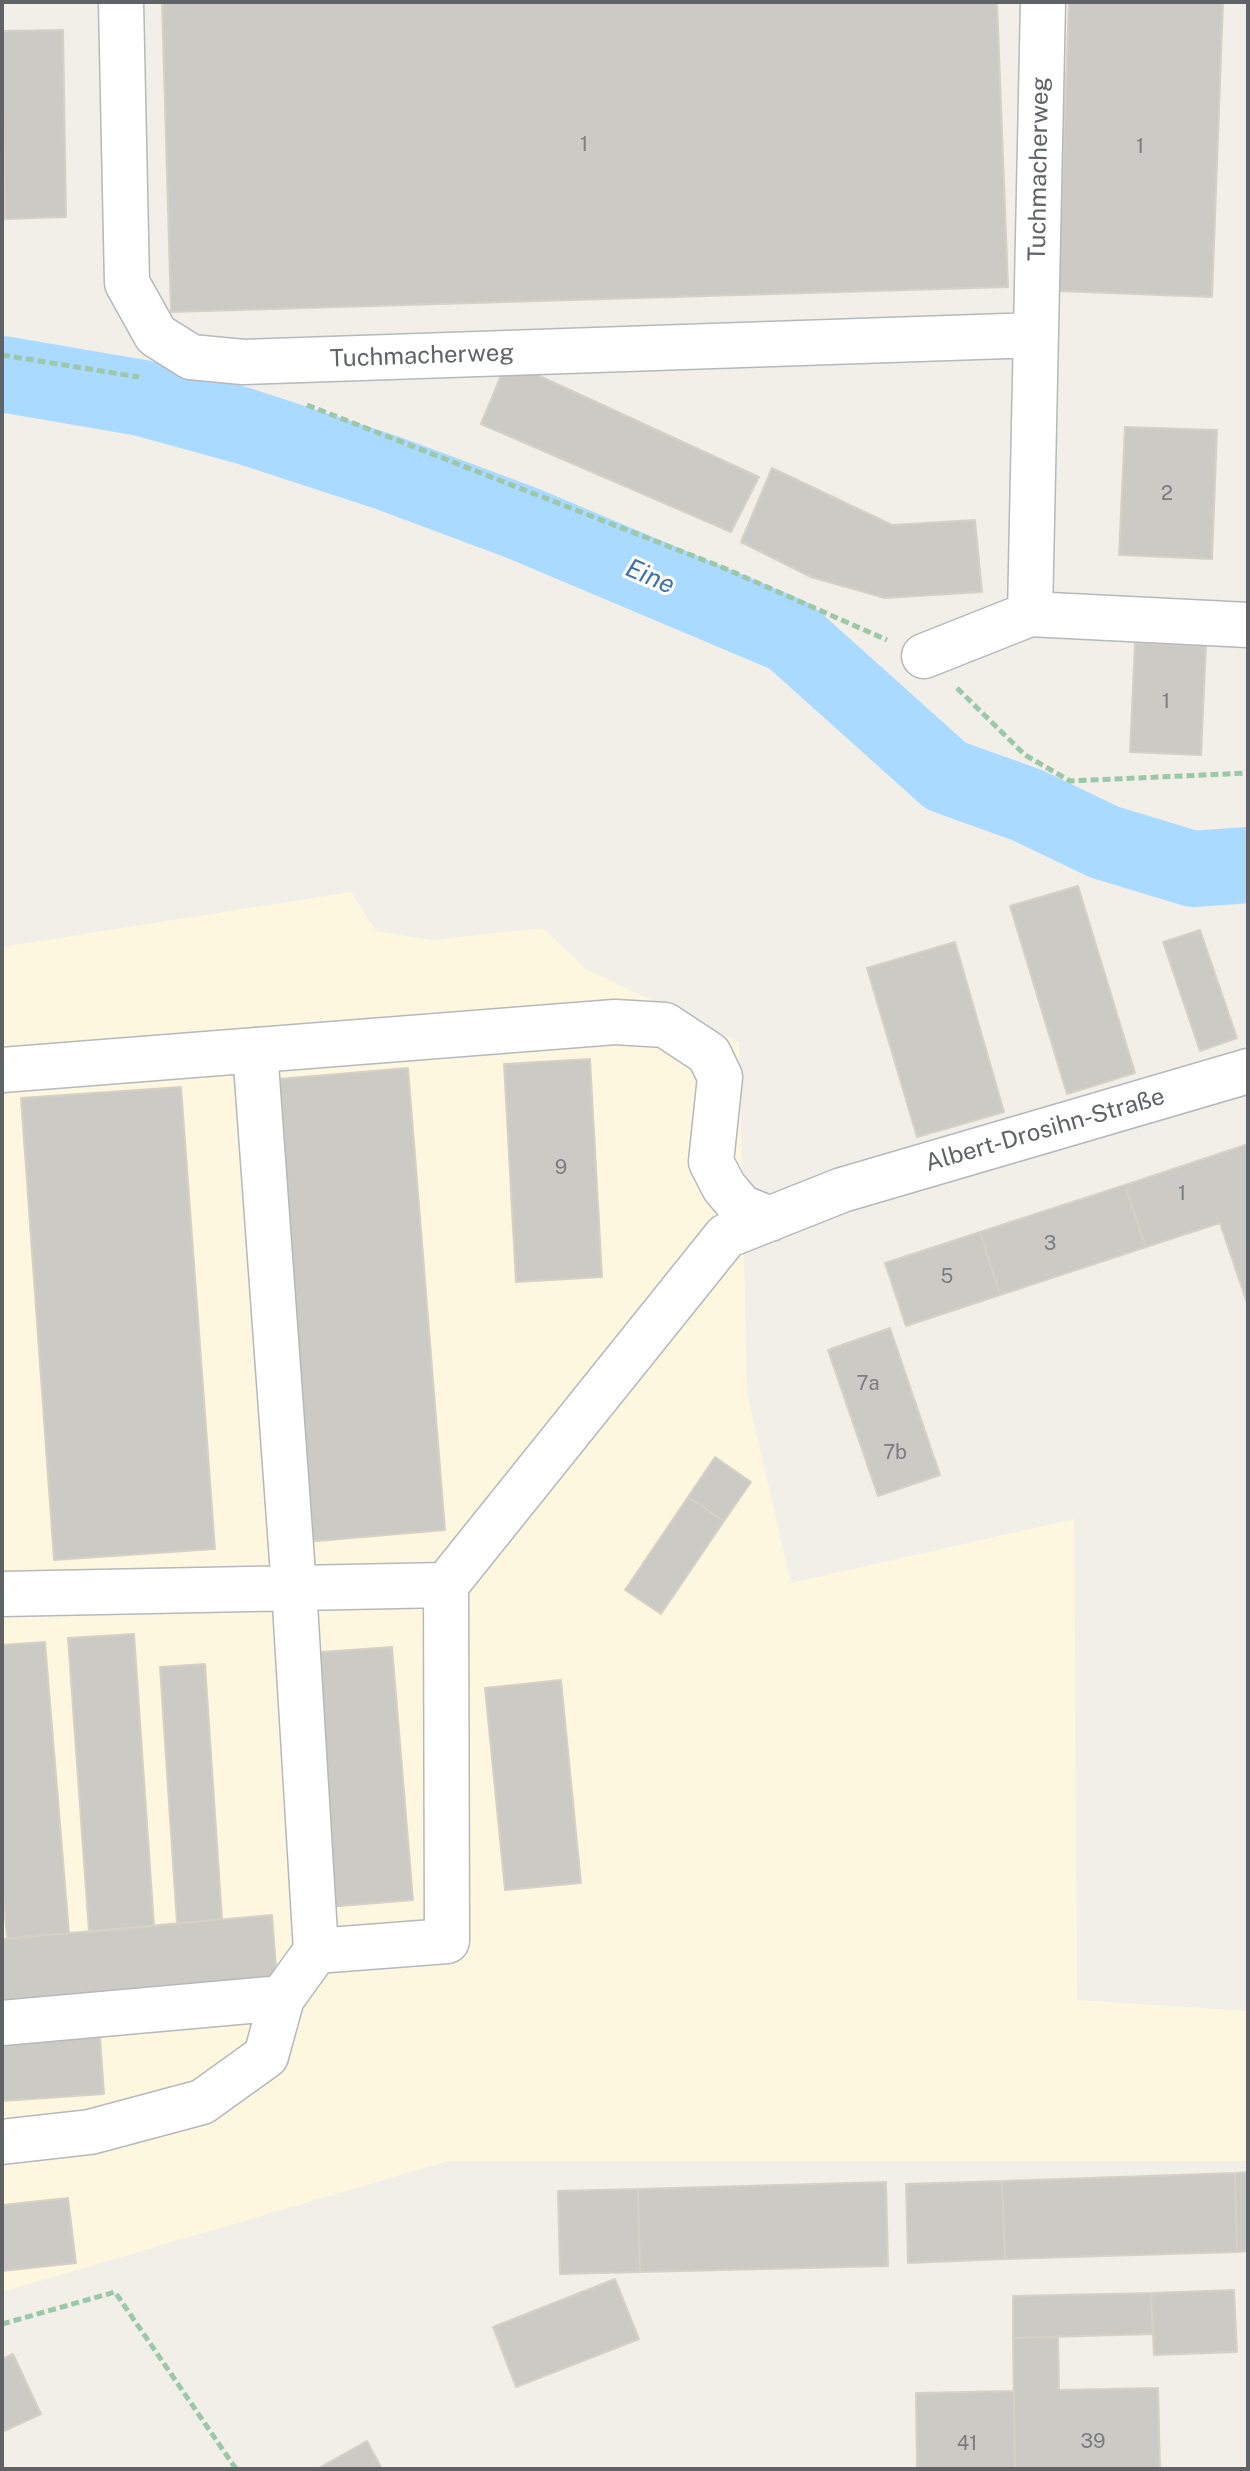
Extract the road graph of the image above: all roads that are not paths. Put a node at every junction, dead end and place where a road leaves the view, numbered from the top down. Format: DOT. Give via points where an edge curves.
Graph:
graph roads {
  1 [pos="121,2"];
  2 [pos="1043,2"];
  3 [pos="1036,335"];
  4 [pos="1030,614"];
  5 [pos="1248,625"];
  6 [pos="924,656"];
  7 [pos="255,1050"];
  8 [pos="2,1070"];
  9 [pos="1248,1071"];
  10 [pos="770,1219"];
  11 [pos="446,1585"];
  12 [pos="294,1588"];
  13 [pos="2,1594"];
  14 [pos="316,1951"];
  15 [pos="282,1998"];
  16 [pos="2,2023"];
  17 [pos="2,2142"];
  1 -- 3 [label="street, Tuchmacherweg" via="127,283 156,335 191,357 259,362"];
  2 -- 3 [label="street, Tuchmacherweg"];
  3 -- 4 [label="street, Tuchmacherweg"];
  4 -- 5 [label="street"];
  4 -- 6 [label="street"];
  7 -- 8 [label="street"];
  7 -- 10 [label="street" via="615,1022 665,1025 709,1054 720,1077 711,1162 724,1187 741,1207"];
  7 -- 12 [label="street"];
  9 -- 10 [label="street, Albert-Drosihn-Straße" via="842,1190"];
  10 -- 11 [label="street, Albert-Drosihn-Straße" via="726,1236"];
  11 -- 12 [label="street"];
  11 -- 14 [label="street" via="447,1941"];
  12 -- 13 [label="street"];
  12 -- 14 [label="street"];
  14 -- 15 [label="street"];
  15 -- 16 [label="street"];
  15 -- 17 [label="street" via="266,2056 202,2102 90,2132"];
}
